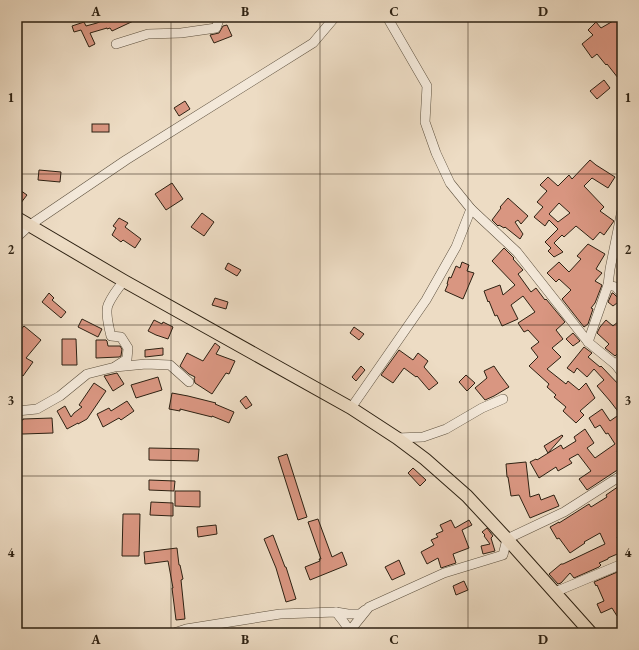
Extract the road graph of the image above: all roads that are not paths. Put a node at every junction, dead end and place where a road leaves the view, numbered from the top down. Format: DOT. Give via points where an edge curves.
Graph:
graph roads {
  1 [pos="220,17"];
  2 [pos="335,17"];
  3 [pos="387,17"];
  4 [pos="116,44"];
  5 [pos="471,209"];
  6 [pos="622,210"];
  7 [pos="17,218"];
  8 [pos="30,226"];
  9 [pos="17,237"];
  10 [pos="124,281"];
  11 [pos="608,285"];
  12 [pos="622,294"];
  13 [pos="588,342"];
  14 [pos="622,357"];
  15 [pos="616,365"];
  16 [pos="115,367"];
  17 [pos="622,373"];
  18 [pos="189,382"];
  19 [pos="503,399"];
  20 [pos="351,408"];
  21 [pos="17,412"];
  22 [pos="398,438"];
  23 [pos="622,475"];
  24 [pos="507,539"];
  25 [pos="622,564"];
  26 [pos="555,592"];
  27 [pos="369,607"];
  28 [pos="336,612"];
  29 [pos="349,632"];
  30 [pos="174,633"];
  31 [pos="592,633"];
  1 -- 4 [label="street" via="216,28 148,34"];
  2 -- 8 [label="street" via="313,43 126,160"];
  3 -- 5 [label="street" via="427,86 425,122 436,153 450,183"];
  5 -- 13 [label="street" via="517,252"];
  5 -- 20 [label="street" via="456,247 426,300"];
  6 -- 11 [label="street"];
  7 -- 8 [label="main road"];
  8 -- 9 [label="street"];
  8 -- 10 [label="main road"];
  10 -- 16 [label="street" via="108,306 111,336 121,337 128,348 127,359"];
  10 -- 20 [label="main road"];
  11 -- 12 [label="street" via="616,287"];
  11 -- 13 [label="street"];
  13 -- 15 [label="street"];
  14 -- 15 [label="street"];
  15 -- 17 [label="street"];
  16 -- 18 [label="street" via="170,365"];
  16 -- 21 [label="street" via="87,374 60,396 37,409"];
  19 -- 22 [label="street" via="446,429 423,437"];
  20 -- 22 [label="main road"];
  22 -- 24 [label="main road" via="467,496"];
  23 -- 24 [label="street" via="564,512"];
  24 -- 26 [label="main road"];
  24 -- 27 [label="street" via="503,554 444,573"];
  25 -- 26 [label="street"];
  26 -- 31 [label="main road"];
  27 -- 28 [label="street" via="360,614"];
  27 -- 29 [label="street"];
  28 -- 29 [label="street"];
  28 -- 30 [label="street" via="280,614"];
}
